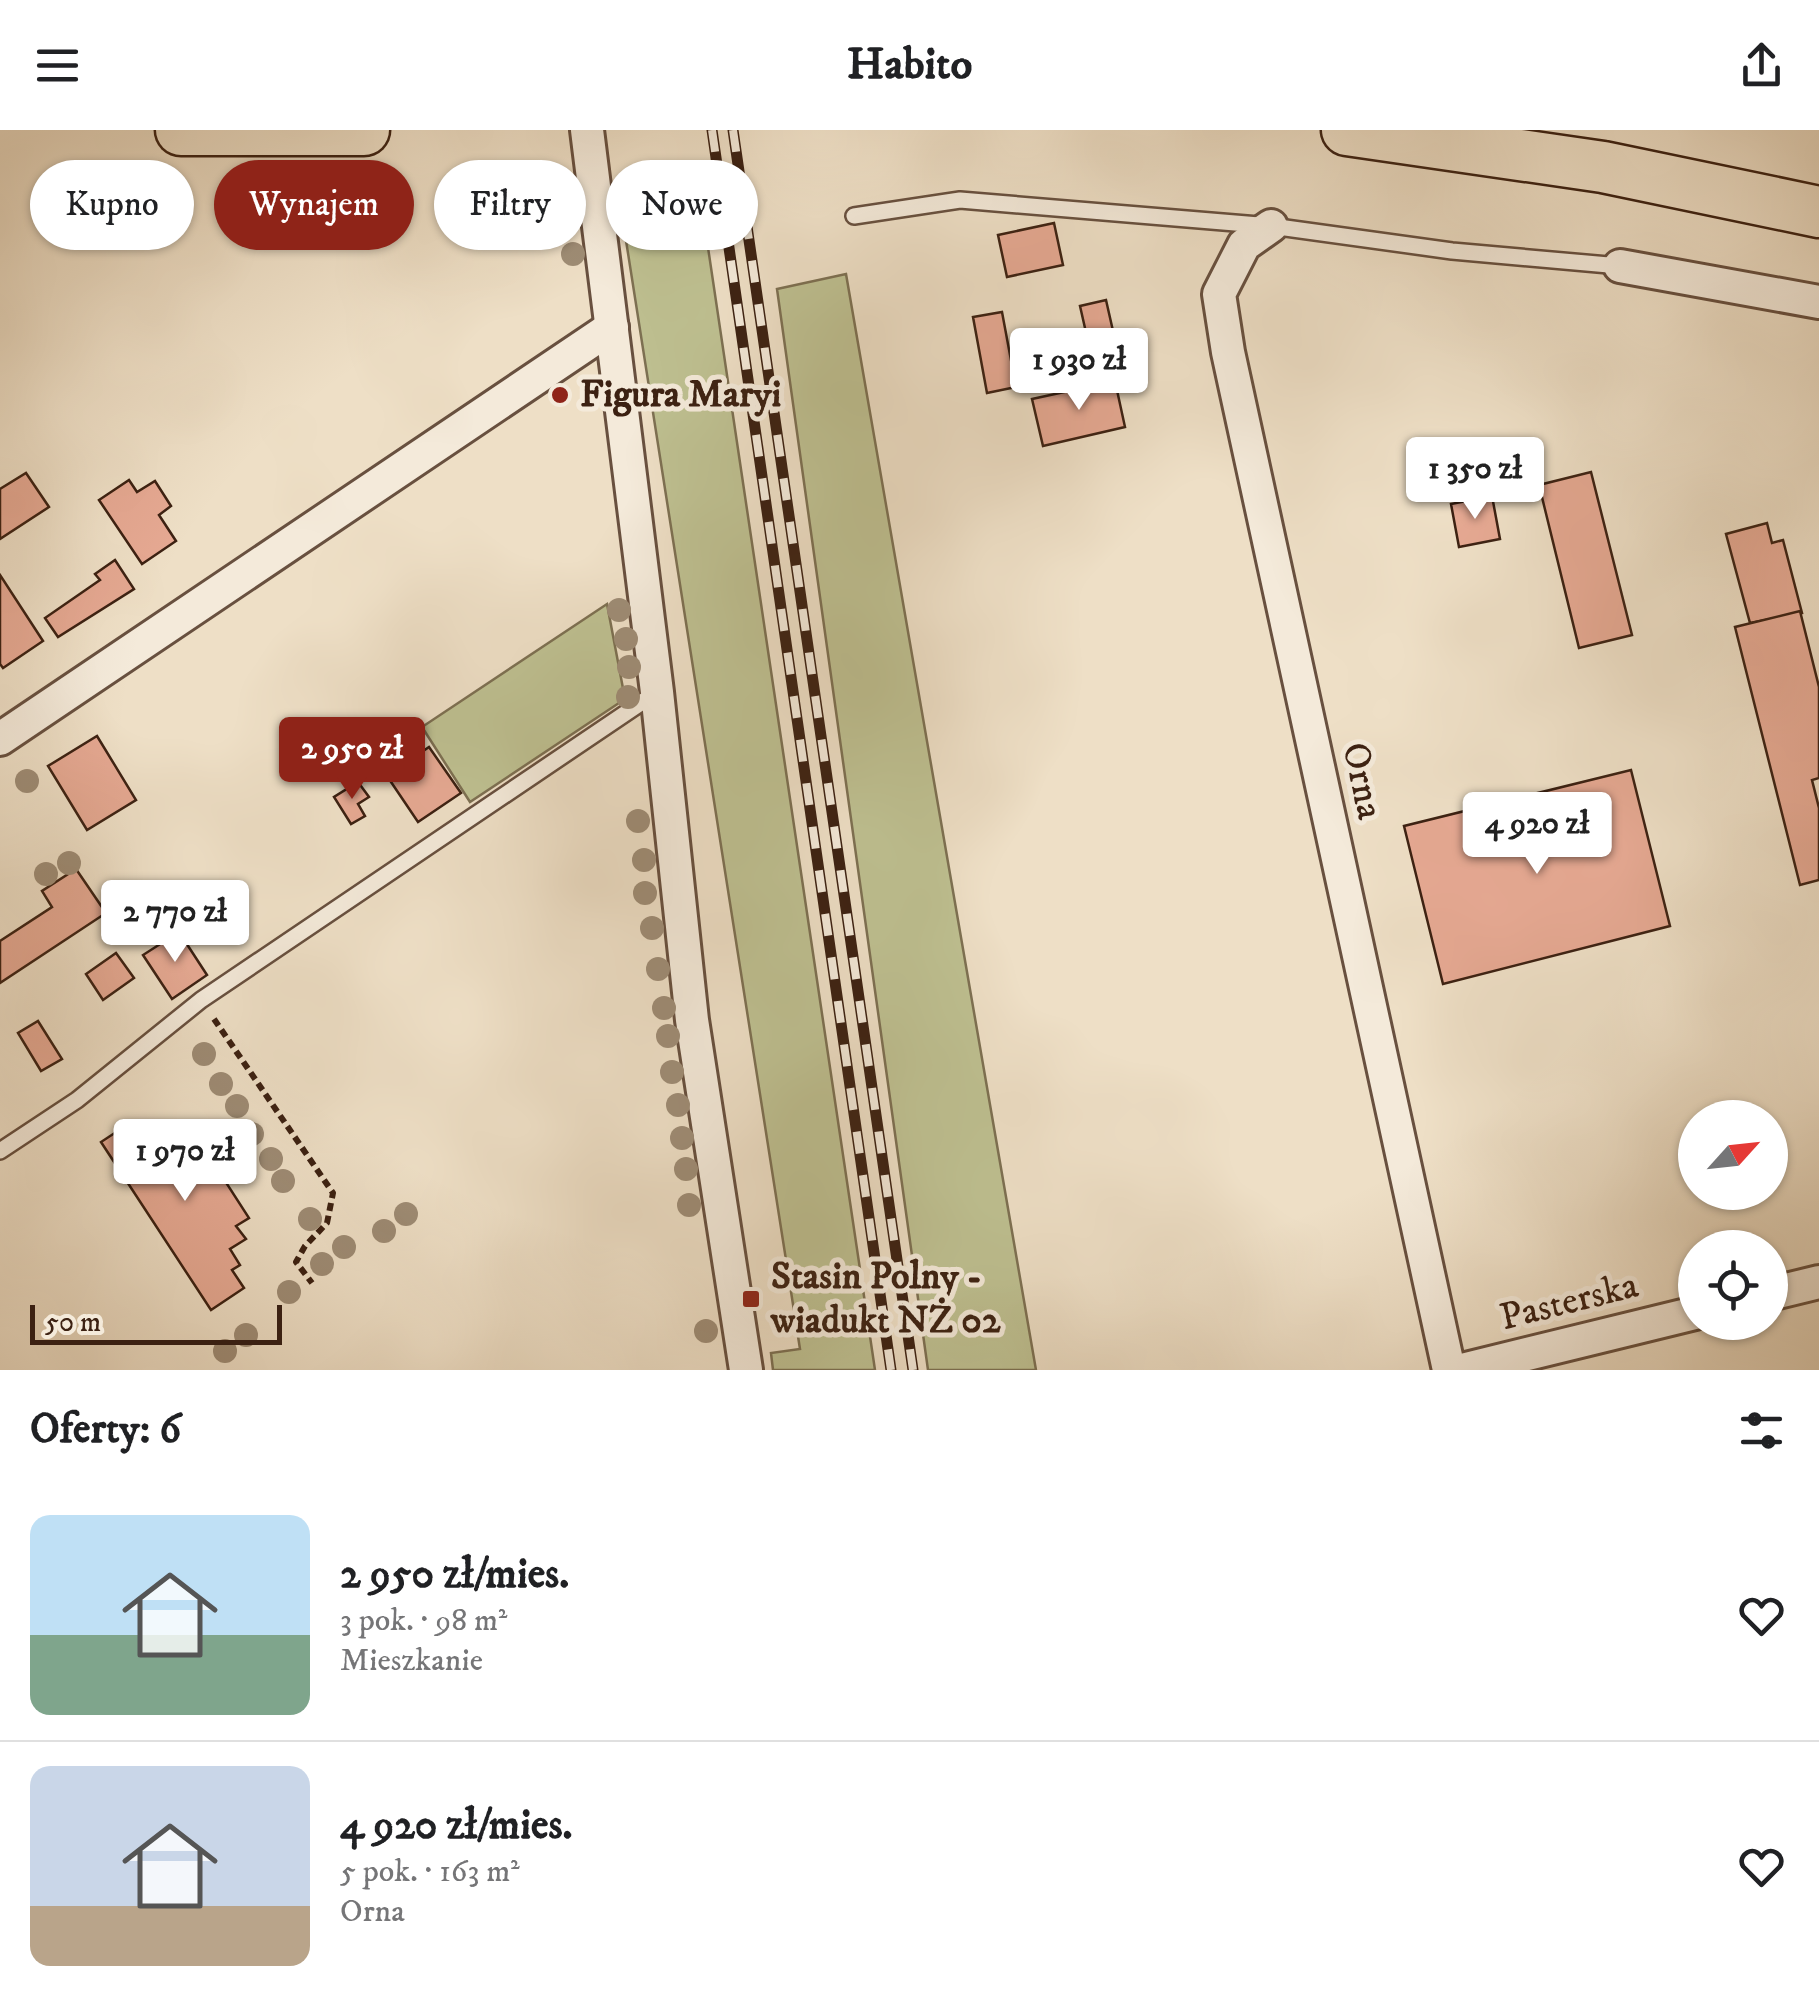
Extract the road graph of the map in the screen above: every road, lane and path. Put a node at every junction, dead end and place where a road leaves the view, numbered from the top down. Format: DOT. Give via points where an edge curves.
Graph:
graph roads {
  1 [pos="180,130"];
  2 [pos="364,130"];
  3 [pos="587,130"];
  4 [pos="1347,130"];
  5 [pos="1819,212"];
  6 [pos="854,216"];
  7 [pos="1270,226"];
  8 [pos="1620,266"];
  9 [pos="1819,302"];
  10 [pos="612,327"];
  11 [pos="657,692"];
  12 [pos="0,738"];
  13 [pos="201,1000"];
  14 [pos="0,1150"];
  15 [pos="312,1282"];
  16 [pos="1819,1282"];
  17 [pos="1788,1290"];
  18 [pos="1678,1317"];
  19 [pos="746,1370"];
  20 [pos="1449,1370"];
  21 [pos="1462,1370"];
  1 -- 2 [label="main road"];
  3 -- 10 [label="street"];
  4 -- 5 [label="main road" via="1603,166"];
  6 -- 7 [label="lane" via="960,200"];
  7 -- 8 [label="lane"];
  7 -- 20 [label="street, Orna" via="1244,245 1219,294 1222,314"];
  8 -- 9 [label="street"];
  10 -- 11 [label="street"];
  10 -- 12 [label="street"];
  11 -- 13 [label="lane"];
  11 -- 19 [label="street" via="692,1020"];
  13 -- 14 [label="lane" via="77,1100"];
  13 -- 15 [label="path" via="334,1193 327,1223 296,1262"];
  16 -- 17 [label="street"];
  18 -- 21 [label="street, Pasterska"];
}
